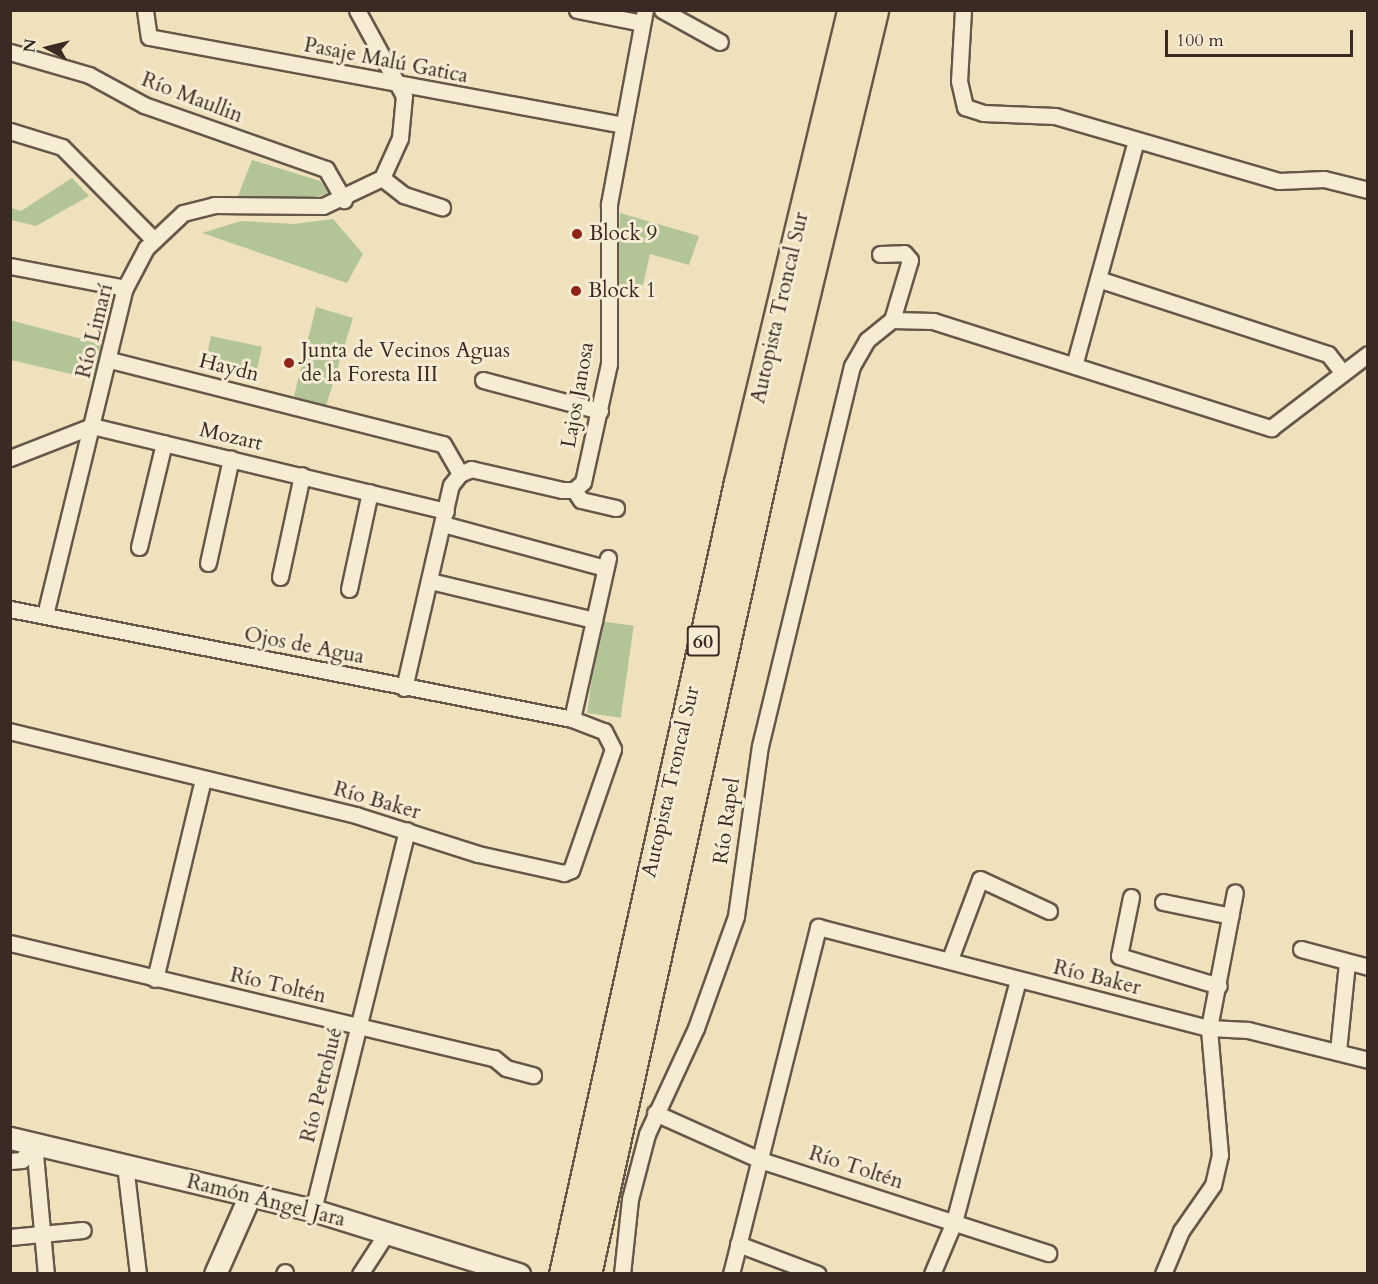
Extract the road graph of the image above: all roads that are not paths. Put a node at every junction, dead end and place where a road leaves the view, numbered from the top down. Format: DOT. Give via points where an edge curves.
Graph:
graph roads {
  1 [pos="145,10"];
  2 [pos="357,10"];
  3 [pos="577,10"];
  4 [pos="662,10"];
  5 [pos="851,10"];
  6 [pos="874,10"];
  7 [pos="963,10"];
  8 [pos="644,17"];
  9 [pos="720,42"];
  10 [pos="10,52"];
  11 [pos="399,85"];
  12 [pos="623,125"];
  13 [pos="10,131"];
  14 [pos="1136,140"];
  15 [pos="382,178"];
  16 [pos="1368,190"];
  17 [pos="344,201"];
  18 [pos="442,207"];
  19 [pos="154,240"];
  20 [pos="880,254"];
  21 [pos="10,266"];
  22 [pos="1098,279"];
  23 [pos="125,288"];
  24 [pos="892,320"];
  25 [pos="1368,354"];
  26 [pos="110,360"];
  27 [pos="1075,362"];
  28 [pos="1343,373"];
  29 [pos="483,380"];
  30 [pos="600,411"];
  31 [pos="92,426"];
  32 [pos="164,443"];
  33 [pos="10,458"];
  34 [pos="231,458"];
  35 [pos="460,474"];
  36 [pos="302,475"];
  37 [pos="574,490"];
  38 [pos="370,492"];
  39 [pos="616,508"];
  40 [pos="445,517"];
  41 [pos="139,547"];
  42 [pos="208,562"];
  43 [pos="279,577"];
  44 [pos="430,581"];
  45 [pos="349,589"];
  46 [pos="10,609"];
  47 [pos="45,615"];
  48 [pos="594,620"];
  49 [pos="404,688"];
  50 [pos="572,718"];
  51 [pos="590,724"];
  52 [pos="10,731"];
  53 [pos="203,779"];
  54 [pos="407,830"];
  55 [pos="1235,892"];
  56 [pos="1131,897"];
  57 [pos="1163,902"];
  58 [pos="1049,911"];
  59 [pos="1231,916"];
  60 [pos="10,943"];
  61 [pos="1301,949"];
  62 [pos="950,959"];
  63 [pos="1347,962"];
  64 [pos="1368,967"];
  65 [pos="155,979"];
  66 [pos="1018,979"];
  67 [pos="1219,986"];
  68 [pos="359,1027"];
  69 [pos="1209,1028"];
  70 [pos="1338,1051"];
  71 [pos="1368,1060"];
  72 [pos="533,1075"];
  73 [pos="655,1113"];
  74 [pos="10,1138"];
  75 [pos="34,1143"];
  76 [pos="760,1160"];
  77 [pos="10,1161"];
  78 [pos="125,1165"];
  79 [pos="250,1195"];
  80 [pos="313,1210"];
  81 [pos="954,1222"];
  82 [pos="83,1230"];
  83 [pos="42,1234"];
  84 [pos="386,1234"];
  85 [pos="10,1237"];
  86 [pos="738,1244"];
  87 [pos="1048,1253"];
  88 [pos="516,1272"];
  89 [pos="46,1274"];
  90 [pos="138,1274"];
  91 [pos="215,1274"];
  92 [pos="360,1274"];
  93 [pos="563,1274"];
  94 [pos="587,1274"];
  95 [pos="622,1274"];
  96 [pos="731,1274"];
  97 [pos="818,1274"];
  98 [pos="932,1274"];
  99 [pos="1163,1274"];
  1 -- 11 [label="street, Pasaje Malú Gatica" via="144,32 149,37"];
  2 -- 11 [label="street"];
  3 -- 8 [label="street"];
  4 -- 9 [label="street"];
  5 -- 93 [label="highway, Autopista Troncal Sur / 60" via="735,494"];
  6 -- 94 [label="highway, Autopista Troncal Sur / 60" via="767,459"];
  7 -- 14 [label="street" via="959,81 964,107 983,113 1055,116"];
  8 -- 12 [label="street, Lajos Janosa"];
  10 -- 17 [label="street, Río Maullin" via="88,75 144,105 326,169"];
  11 -- 12 [label="street, Pasaje Malú Gatica"];
  11 -- 15 [label="street" via="405,108 400,138"];
  12 -- 30 [label="street, Lajos Janosa" via="609,204 609,364"];
  13 -- 19 [label="street" via="62,147"];
  14 -- 16 [label="street" via="1279,181 1324,179"];
  14 -- 22 [label="street"];
  15 -- 17 [label="street, Río Limarí"];
  15 -- 18 [label="street" via="404,195"];
  17 -- 19 [label="street, Río Limarí" via="302,207 214,205 183,213"];
  19 -- 23 [label="street, Río Limarí"];
  20 -- 24 [label="street" via="904,253 910,260"];
  21 -- 23 [label="street"];
  22 -- 27 [label="street"];
  22 -- 28 [label="street" via="1328,354"];
  23 -- 26 [label="street, Río Limarí"];
  24 -- 27 [label="street" via="933,321"];
  24 -- 73 [label="street, Río Rapel" via="867,340 852,366 760,746 736,916 696,1028"];
  25 -- 28 [label="street"];
  26 -- 31 [label="street, Río Limarí"];
  26 -- 35 [label="street, Haydn" via="442,444"];
  27 -- 28 [label="street" via="1271,428"];
  29 -- 30 [label="street"];
  30 -- 37 [label="street, Lajos Janosa" via="583,482"];
  31 -- 32 [label="street, Mozart"];
  31 -- 33 [label="street"];
  31 -- 47 [label="street, Río Limarí"];
  32 -- 34 [label="street, Mozart"];
  32 -- 41 [label="street"];
  34 -- 36 [label="street, Mozart"];
  34 -- 42 [label="street"];
  35 -- 37 [label="street" via="471,469"];
  35 -- 40 [label="street" via="451,485"];
  36 -- 38 [label="street, Mozart"];
  36 -- 43 [label="street"];
  37 -- 39 [label="street" via="581,500"];
  38 -- 40 [label="street, Mozart"];
  38 -- 45 [label="street"];
  40 -- 44 [label="street"];
  40 -- 48 [label="street, Mozart" via="607,563"];
  44 -- 48 [label="street"];
  44 -- 49 [label="street"];
  46 -- 47 [label="street, Ojos de Agua"];
  47 -- 49 [label="street, Ojos de Agua"];
  48 -- 50 [label="street"];
  49 -- 50 [label="street, Ojos de Agua"];
  50 -- 51 [label="street, Ojos de Agua"];
  51 -- 54 [label="street, Río Baker" via="604,731 613,749 571,870 553,872 478,854"];
  52 -- 53 [label="street, Río Baker"];
  53 -- 54 [label="street, Río Baker"];
  53 -- 65 [label="street"];
  54 -- 68 [label="street, Río Petrohué"];
  55 -- 59 [label="street"];
  56 -- 67 [label="street" via="1119,957"];
  57 -- 59 [label="street"];
  58 -- 62 [label="street" via="980,879"];
  59 -- 67 [label="street"];
  60 -- 65 [label="street, Río Toltén"];
  61 -- 63 [label="street"];
  62 -- 66 [label="street, Río Baker"];
  62 -- 76 [label="street, Río Baker" via="818,927"];
  63 -- 64 [label="street"];
  63 -- 70 [label="street"];
  65 -- 68 [label="street, Río Toltén"];
  66 -- 69 [label="street, Río Baker"];
  66 -- 81 [label="street"];
  67 -- 69 [label="street"];
  68 -- 72 [label="street, Río Toltén" via="494,1058 506,1068"];
  68 -- 80 [label="street, Río Petrohué"];
  69 -- 70 [label="street, Río Baker" via="1248,1030"];
  69 -- 99 [label="street" via="1220,1155 1213,1185 1181,1231"];
  70 -- 71 [label="street, Río Baker"];
  73 -- 76 [label="street, Río Toltén"];
  73 -- 95 [label="street, Río Rapel" via="630,1199"];
  74 -- 75 [label="main road, Ramón Ángel Jara"];
  75 -- 77 [label="street" via="22,1160"];
  75 -- 78 [label="main road, Ramón Ángel Jara"];
  75 -- 83 [label="street"];
  76 -- 81 [label="street, Río Toltén"];
  76 -- 86 [label="street"];
  78 -- 79 [label="main road, Ramón Ángel Jara"];
  78 -- 90 [label="street"];
  79 -- 80 [label="main road, Ramón Ángel Jara"];
  79 -- 91 [label="main road"];
  80 -- 84 [label="main road, Ramón Ángel Jara"];
  81 -- 87 [label="street, Río Toltén"];
  81 -- 98 [label="street"];
  82 -- 83 [label="street"];
  83 -- 85 [label="street"];
  83 -- 89 [label="street"];
  84 -- 88 [label="main road, Ramón Ángel Jara"];
  84 -- 92 [label="street"];
  86 -- 96 [label="street"];
  86 -- 97 [label="street"];
}
